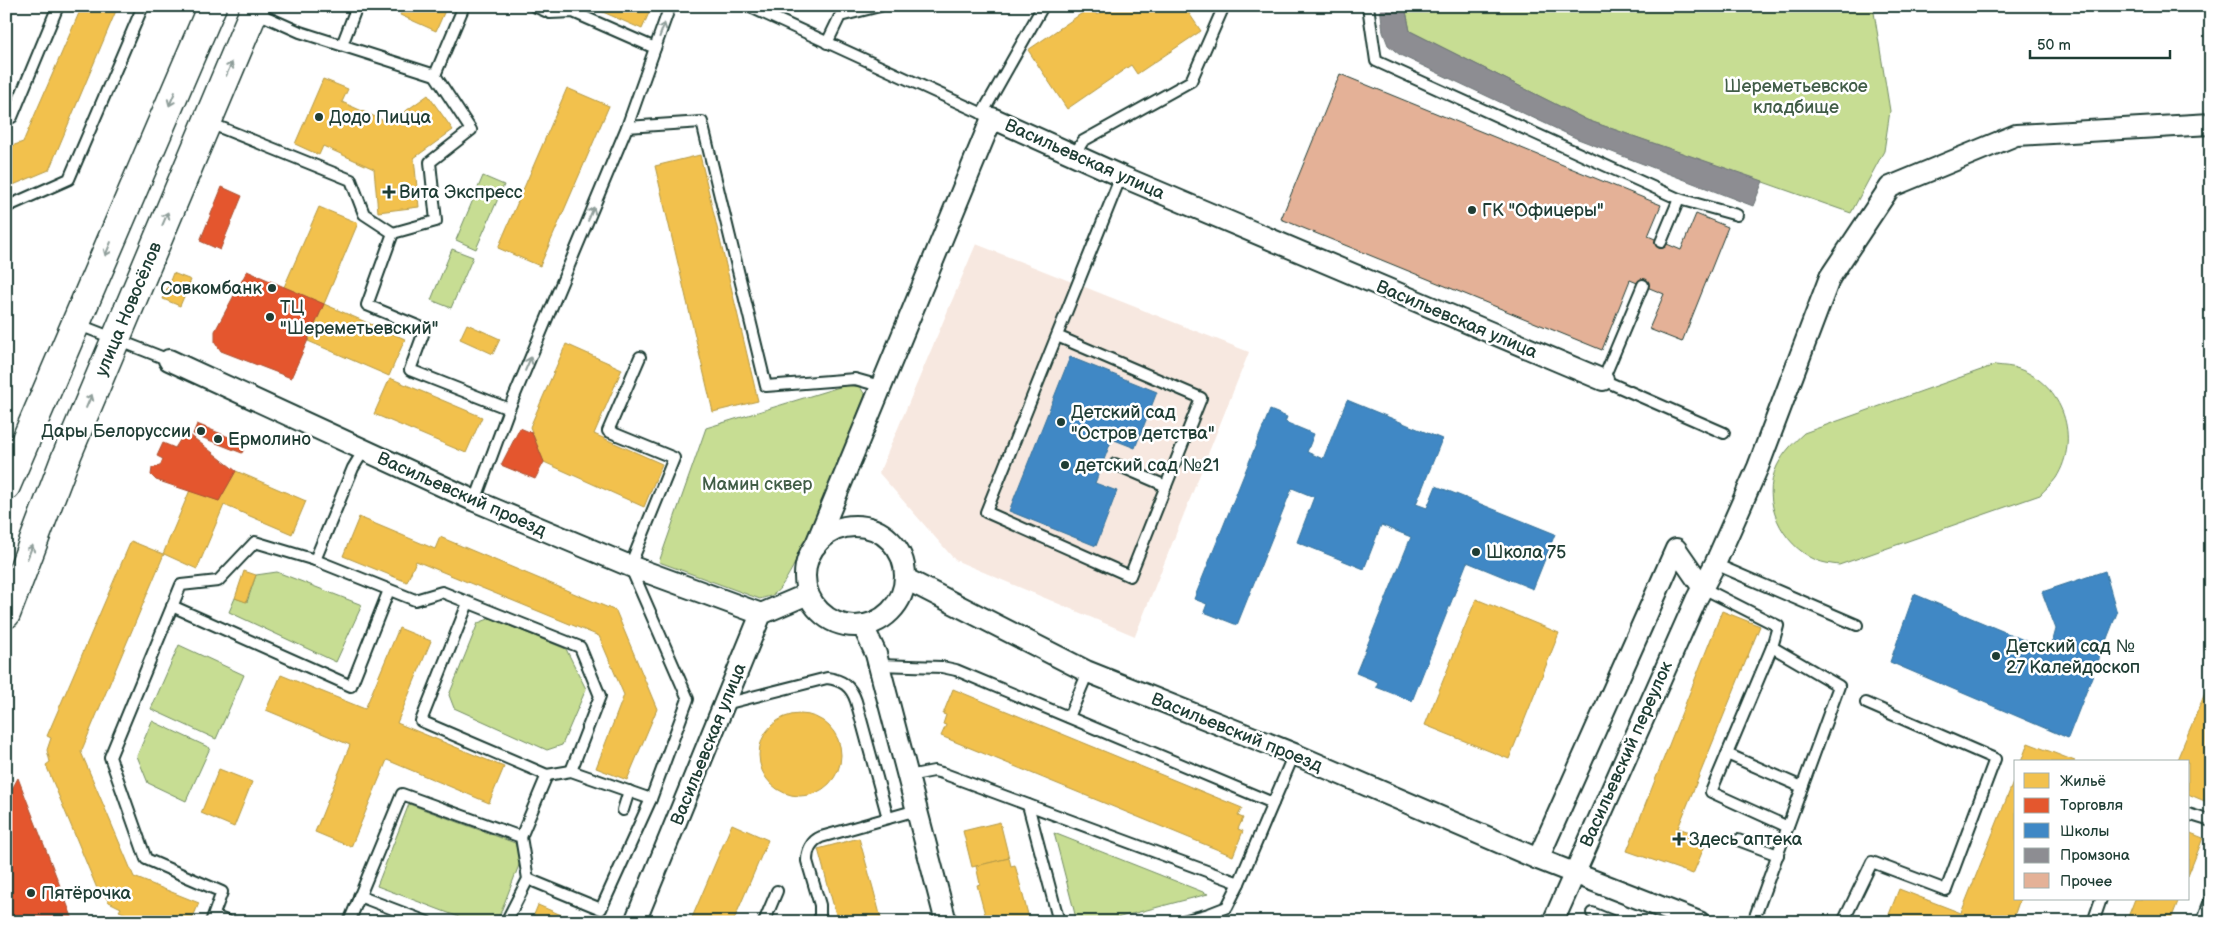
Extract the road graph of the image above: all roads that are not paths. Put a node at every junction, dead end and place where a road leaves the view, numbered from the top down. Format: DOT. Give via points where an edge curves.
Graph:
graph roads {
  1 [pos="58,6"];
  2 [pos="143,6"];
  3 [pos="212,6"];
  4 [pos="357,6"];
  5 [pos="464,6"];
  6 [pos="534,6"];
  7 [pos="670,6"];
  8 [pos="748,6"];
  9 [pos="880,6"];
  10 [pos="1043,6"];
  11 [pos="1224,6"];
  12 [pos="1368,6"];
  13 [pos="254,9"];
  14 [pos="827,43"];
  15 [pos="342,46"];
  16 [pos="655,48"];
  17 [pos="436,76"];
  18 [pos="987,116"];
  19 [pos="6,120"];
  20 [pos="207,122"];
  21 [pos="2211,124"];
  22 [pos="627,127"];
  23 [pos="1074,155"];
  24 [pos="1121,176"];
  25 [pos="1679,199"];
  26 [pos="6,207"];
  27 [pos="1737,215"];
  28 [pos="393,233"];
  29 [pos="1662,242"];
  30 [pos="1644,285"];
  31 [pos="76,323"];
  32 [pos="1056,336"];
  33 [pos="114,339"];
  34 [pos="640,357"];
  35 [pos="169,360"];
  36 [pos="1603,380"];
  37 [pos="880,386"];
  38 [pos="509,409"];
  39 [pos="1724,432"];
  40 [pos="364,450"];
  41 [pos="1115,464"];
  42 [pos="10,469"];
  43 [pos="1166,486"];
  44 [pos="476,501"];
  45 [pos="816,544"];
  46 [pos="315,560"];
  47 [pos="1715,564"];
  48 [pos="630,566"];
  49 [pos="906,579"];
  50 [pos="1703,588"];
  51 [pos="389,590"];
  52 [pos="808,594"];
  53 [pos="468,603"];
  54 [pos="172,606"];
  55 [pos="6,614"];
  56 [pos="761,614"];
  57 [pos="1857,625"];
  58 [pos="863,626"];
  59 [pos="1772,647"];
  60 [pos="878,665"];
  61 [pos="1088,672"];
  62 [pos="1866,703"];
  63 [pos="724,704"];
  64 [pos="1069,717"];
  65 [pos="1294,754"];
  66 [pos="1727,754"];
  67 [pos="571,771"];
  68 [pos="547,775"];
  69 [pos="908,776"];
  70 [pos="1802,787"];
  71 [pos="629,791"];
  72 [pos="651,799"];
  73 [pos="1273,803"];
  74 [pos="1028,805"];
  75 [pos="623,810"];
  76 [pos="916,810"];
  77 [pos="2190,815"];
  78 [pos="888,818"];
  79 [pos="2211,820"];
  80 [pos="1788,826"];
  81 [pos="521,837"];
  82 [pos="1738,840"];
  83 [pos="1778,855"];
  84 [pos="1538,859"];
  85 [pos="1573,872"];
  86 [pos="528,879"];
  87 [pos="1239,883"];
  88 [pos="777,891"];
  89 [pos="359,896"];
  90 [pos="2211,898"];
  91 [pos="2101,900"];
  92 [pos="1592,913"];
  93 [pos="1210,918"];
  94 [pos="212,919"];
  95 [pos="1692,920"];
  96 [pos="229,922"];
  97 [pos="349,922"];
  98 [pos="427,922"];
  99 [pos="506,922"];
  100 [pos="635,922"];
  101 [pos="764,922"];
  102 [pos="820,922"];
  103 [pos="946,922"];
  104 [pos="1059,922"];
  105 [pos="1179,922"];
  106 [pos="1553,922"];
  107 [pos="1614,922"];
  108 [pos="1753,922"];
  109 [pos="1843,922"];
  110 [pos="2093,922"];
  111 [pos="2202,922"];
  1 -- 19 [label="lane" via="12,117"];
  2 -- 26 [label="lane" via="69,179"];
  3 -- 31 [label="main road, one-way"];
  4 -- 15 [label="lane"];
  5 -- 17 [label="lane"];
  6 -- 16 [label="lane" via="550,13 573,12"];
  16 -- 7 [label="lane, one-way"];
  8 -- 14 [label="lane"];
  9 -- 14 [label="lane" via="840,16"];
  10 -- 18 [label="lane"];
  11 -- 23 [label="lane" via="1191,81 1086,139"];
  12 -- 25 [label="lane" via="1376,61"];
  13 -- 15 [label="lane" via="300,32"];
  20 -- 13 [label="main road, улица Новосёлов, one-way"];
  14 -- 18 [label="lane"];
  15 -- 17 [label="lane"];
  16 -- 22 [label="lane"];
  17 -- 28 [label="lane" via="471,130 430,162 436,221"];
  18 -- 23 [label="street, Васильевская улица"];
  18 -- 37 [label="street, Васильевская улица"];
  20 -- 28 [label="lane" via="351,180 364,214"];
  33 -- 20 [label="main road, улица Новосёлов, one-way"];
  21 -- 47 [label="street, Васильевский переулок" via="2016,136 1890,187 1830,277 1758,467"];
  22 -- 37 [label="lane" via="702,122 766,386 855,379"];
  38 -- 22 [label="lane, one-way"];
  23 -- 24 [label="street, Васильевская улица"];
  24 -- 32 [label="lane"];
  24 -- 36 [label="street, Васильевская улица"];
  25 -- 27 [label="lane"];
  25 -- 29 [label="lane"];
  28 -- 38 [label="lane" via="367,304 425,328 410,370"];
  30 -- 36 [label="lane"];
  31 -- 33 [label="lane"];
  31 -- 42 [label="main road"];
  32 -- 43 [label="lane" via="1201,398"];
  32 -- 43 [label="lane" via="986,512 1130,576"];
  33 -- 35 [label="lane"];
  55 -- 33 [label="main road, улица Новосёлов, one-way"];
  34 -- 48 [label="lane" via="608,431 674,458"];
  35 -- 40 [label="street, Васильевский проезд"];
  36 -- 39 [label="lane"];
  37 -- 45 [label="street, Васильевская улица"];
  38 -- 44 [label="lane"];
  40 -- 44 [label="street, Васильевский проезд"];
  40 -- 46 [label="lane" via="353,468"];
  41 -- 43 [label="lane"];
  44 -- 48 [label="street, Васильевский проезд"];
  45 -- 49 [label="street" via="842,527 873,528 897,547 904,562"];
  45 -- 52 [label="street" via="807,560"];
  46 -- 51 [label="lane"];
  46 -- 54 [label="lane" via="255,542 218,581 181,585"];
  47 -- 50 [label="street, Васильевский переулок"];
  47 -- 57 [label="lane"];
  48 -- 56 [label="street, Васильевский проезд"];
  48 -- 72 [label="lane" via="688,699"];
  49 -- 58 [label="street" via="902,596 893,610 879,621"];
  49 -- 61 [label="street, Васильевский проезд"];
  50 -- 59 [label="lane" via="1778,626"];
  50 -- 84 [label="street" via="1676,549"];
  50 -- 85 [label="street, Васильевский переулок"];
  51 -- 53 [label="lane" via="415,600 442,592"];
  51 -- 54 [label="lane" via="351,686"];
  52 -- 56 [label="street"];
  52 -- 58 [label="street" via="816,609 830,620 846,626"];
  53 -- 67 [label="lane" via="580,648 600,696"];
  53 -- 68 [label="lane" via="421,721"];
  54 -- 94 [label="lane" via="110,757 146,858 222,892"];
  56 -- 63 [label="street, Васильевская улица"];
  58 -- 60 [label="street"];
  59 -- 66 [label="lane"];
  59 -- 70 [label="lane" via="1839,686"];
  60 -- 64 [label="lane" via="949,668"];
  60 -- 69 [label="street"];
  61 -- 64 [label="lane"];
  61 -- 65 [label="street, Васильевский проезд"];
  62 -- 109 [label="lane" via="1995,759 1946,890 1872,862"];
  63 -- 78 [label="lane" via="826,678 838,679 852,691 856,701"];
  63 -- 100 [label="street, Васильевская улица"];
  64 -- 73 [label="lane"];
  65 -- 73 [label="lane"];
  65 -- 84 [label="street, Васильевский проезд"];
  66 -- 70 [label="lane"];
  66 -- 80 [label="lane" via="1711,792"];
  67 -- 68 [label="lane"];
  67 -- 71 [label="lane"];
  68 -- 81 [label="lane"];
  69 -- 74 [label="lane" via="934,771"];
  69 -- 76 [label="street"];
  70 -- 80 [label="lane"];
  71 -- 72 [label="lane"];
  71 -- 75 [label="lane"];
  72 -- 86 [label="lane" via="601,908"];
  73 -- 87 [label="lane"];
  74 -- 87 [label="lane"];
  74 -- 104 [label="lane"];
  76 -- 78 [label="lane"];
  76 -- 103 [label="street"];
  77 -- 79 [label="lane"];
  78 -- 102 [label="lane" via="816,839 809,848 808,861 820,905"];
  80 -- 83 [label="lane"];
  81 -- 86 [label="lane"];
  81 -- 89 [label="lane" via="402,794"];
  82 -- 83 [label="lane"];
  83 -- 108 [label="lane"];
  84 -- 85 [label="street, Васильевский проезд"];
  85 -- 95 [label="street, Васильевский проезд"];
  85 -- 106 [label="street, Васильевский переулок"];
  86 -- 99 [label="lane"];
  87 -- 93 [label="lane" via="1227,907"];
  88 -- 101 [label="lane"];
  89 -- 97 [label="lane"];
  89 -- 98 [label="lane"];
  90 -- 111 [label="lane"];
  91 -- 110 [label="lane"];
  92 -- 107 [label="lane"];
  93 -- 105 [label="lane"];
  94 -- 96 [label="lane"];
}
